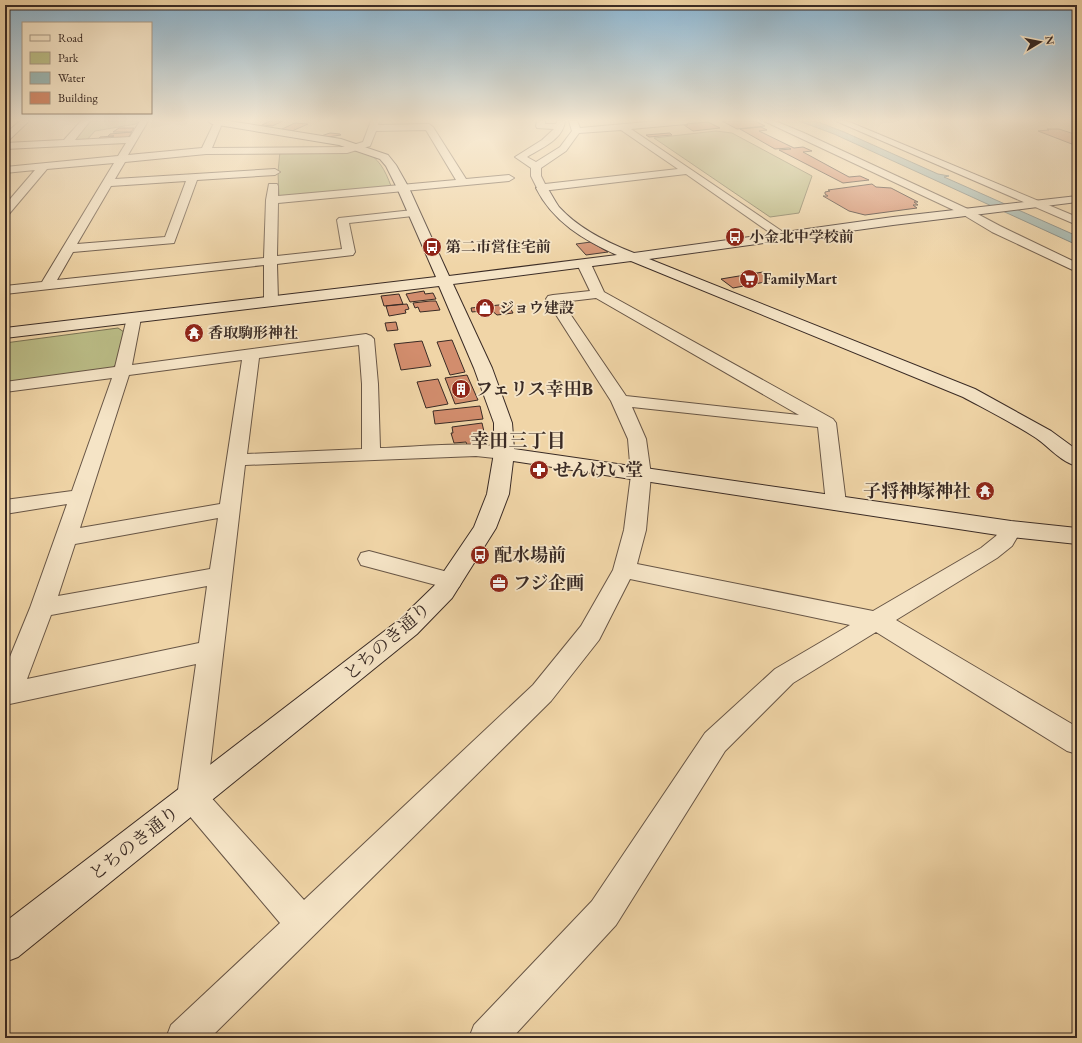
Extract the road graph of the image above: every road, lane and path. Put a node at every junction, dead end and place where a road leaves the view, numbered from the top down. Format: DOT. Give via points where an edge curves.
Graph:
graph roads {
  1 [pos="41,170"];
  2 [pos="115,170"];
  3 [pos="394,170"];
  4 [pos="456,170"];
  5 [pos="536,170"];
  6 [pos="877,170"];
  7 [pos="951,170"];
  8 [pos="688,171"];
  9 [pos="275,172"];
  10 [pos="192,177"];
  11 [pos="509,178"];
  12 [pos="464,182"];
  13 [pos="107,183"];
  14 [pos="403,188"];
  15 [pos="542,188"];
  16 [pos="1077,199"];
  17 [pos="272,200"];
  18 [pos="1032,205"];
  19 [pos="5,212"];
  20 [pos="969,212"];
  21 [pos="413,213"];
  22 [pos="1077,221"];
  23 [pos="783,236"];
  24 [pos="68,249"];
  25 [pos="635,257"];
  26 [pos="270,261"];
  27 [pos="584,264"];
  28 [pos="1077,268"];
  29 [pos="443,280"];
  30 [pos="46,286"];
  31 [pos="5,290"];
  32 [pos="598,294"];
  33 [pos="270,302"];
  34 [pos="134,318"];
  35 [pos="5,333"];
  36 [pos="251,355"];
  37 [pos="122,372"];
  38 [pos="5,387"];
  39 [pos="620,401"];
  40 [pos="827,423"];
  41 [pos="504,453"];
  42 [pos="370,454"];
  43 [pos="237,460"];
  44 [pos="1077,460"];
  45 [pos="641,475"];
  46 [pos="79,496"];
  47 [pos="836,502"];
  48 [pos="5,507"];
  49 [pos="230,509"];
  50 [pos="1011,529"];
  51 [pos="1077,536"];
  52 [pos="65,538"];
  53 [pos="368,559"];
  54 [pos="624,570"];
  55 [pos="220,575"];
  56 [pos="451,581"];
  57 [pos="42,608"];
  58 [pos="877,621"];
  59 [pos="211,651"];
  60 [pos="5,693"];
  61 [pos="1077,742"];
  62 [pos="192,797"];
  63 [pos="302,923"];
  64 [pos="5,944"];
  65 [pos="184,1038"];
  66 [pos="487,1038"];
  1 -- 19 [label="street"];
  2 -- 13 [label="street"];
  3 -- 14 [label="street, とちのき通り"];
  4 -- 12 [label="street"];
  5 -- 15 [label="street"];
  6 -- 20 [label="street"];
  7 -- 18 [label="street"];
  8 -- 15 [label="street"];
  8 -- 23 [label="street"];
  9 -- 10 [label="street"];
  9 -- 17 [label="street"];
  10 -- 13 [label="street"];
  10 -- 24 [label="street" via="170,240"];
  11 -- 12 [label="street"];
  12 -- 14 [label="street"];
  13 -- 24 [label="street"];
  14 -- 17 [label="street"];
  14 -- 21 [label="street, とちのき通り"];
  15 -- 25 [label="street" via="544,195 557,211 573,225 604,244"];
  16 -- 18 [label="street"];
  17 -- 26 [label="street"];
  18 -- 20 [label="street"];
  18 -- 22 [label="street"];
  20 -- 23 [label="street"];
  20 -- 28 [label="street" via="996,229"];
  21 -- 26 [label="street" via="343,220 349,252"];
  21 -- 29 [label="street, とちのき通り"];
  23 -- 25 [label="street"];
  24 -- 30 [label="street"];
  25 -- 27 [label="street"];
  25 -- 44 [label="street" via="969,393 1044,435"];
  26 -- 30 [label="street"];
  26 -- 33 [label="street"];
  27 -- 29 [label="street"];
  27 -- 32 [label="street"];
  29 -- 33 [label="street"];
  29 -- 41 [label="street, とちのき通り" via="483,368 503,423"];
  30 -- 31 [label="street"];
  32 -- 39 [label="street" via="553,299"];
  32 -- 40 [label="street"];
  33 -- 34 [label="street"];
  34 -- 35 [label="street"];
  34 -- 37 [label="street"];
  36 -- 37 [label="street"];
  36 -- 42 [label="street" via="366,339 370,384"];
  36 -- 43 [label="street"];
  37 -- 38 [label="street"];
  37 -- 46 [label="street"];
  39 -- 40 [label="street"];
  39 -- 45 [label="street" via="637,440"];
  40 -- 47 [label="street"];
  41 -- 42 [label="street" via="476,450"];
  41 -- 45 [label="street"];
  41 -- 56 [label="street, とちのき通り" via="498,494 485,528"];
  42 -- 43 [label="street"];
  43 -- 49 [label="street"];
  45 -- 47 [label="street"];
  45 -- 54 [label="street" via="635,530"];
  46 -- 48 [label="street"];
  46 -- 52 [label="street"];
  47 -- 50 [label="street"];
  49 -- 52 [label="street"];
  49 -- 55 [label="street"];
  50 -- 51 [label="street"];
  50 -- 58 [label="street" via="1004,541 989,553"];
  52 -- 57 [label="street"];
  53 -- 56 [label="street"];
  54 -- 58 [label="street"];
  54 -- 63 [label="street" via="590,633 542,693"];
  55 -- 57 [label="street"];
  55 -- 59 [label="street"];
  56 -- 62 [label="street, とちのき通り" via="408,627"];
  57 -- 60 [label="street" via="17,672"];
  58 -- 61 [label="street"];
  58 -- 66 [label="street" via="784,676 714,742 604,913"];
  59 -- 60 [label="street"];
  59 -- 62 [label="street"];
  62 -- 63 [label="street"];
  62 -- 64 [label="street, とちのき通り"];
  63 -- 65 [label="street"];
}
